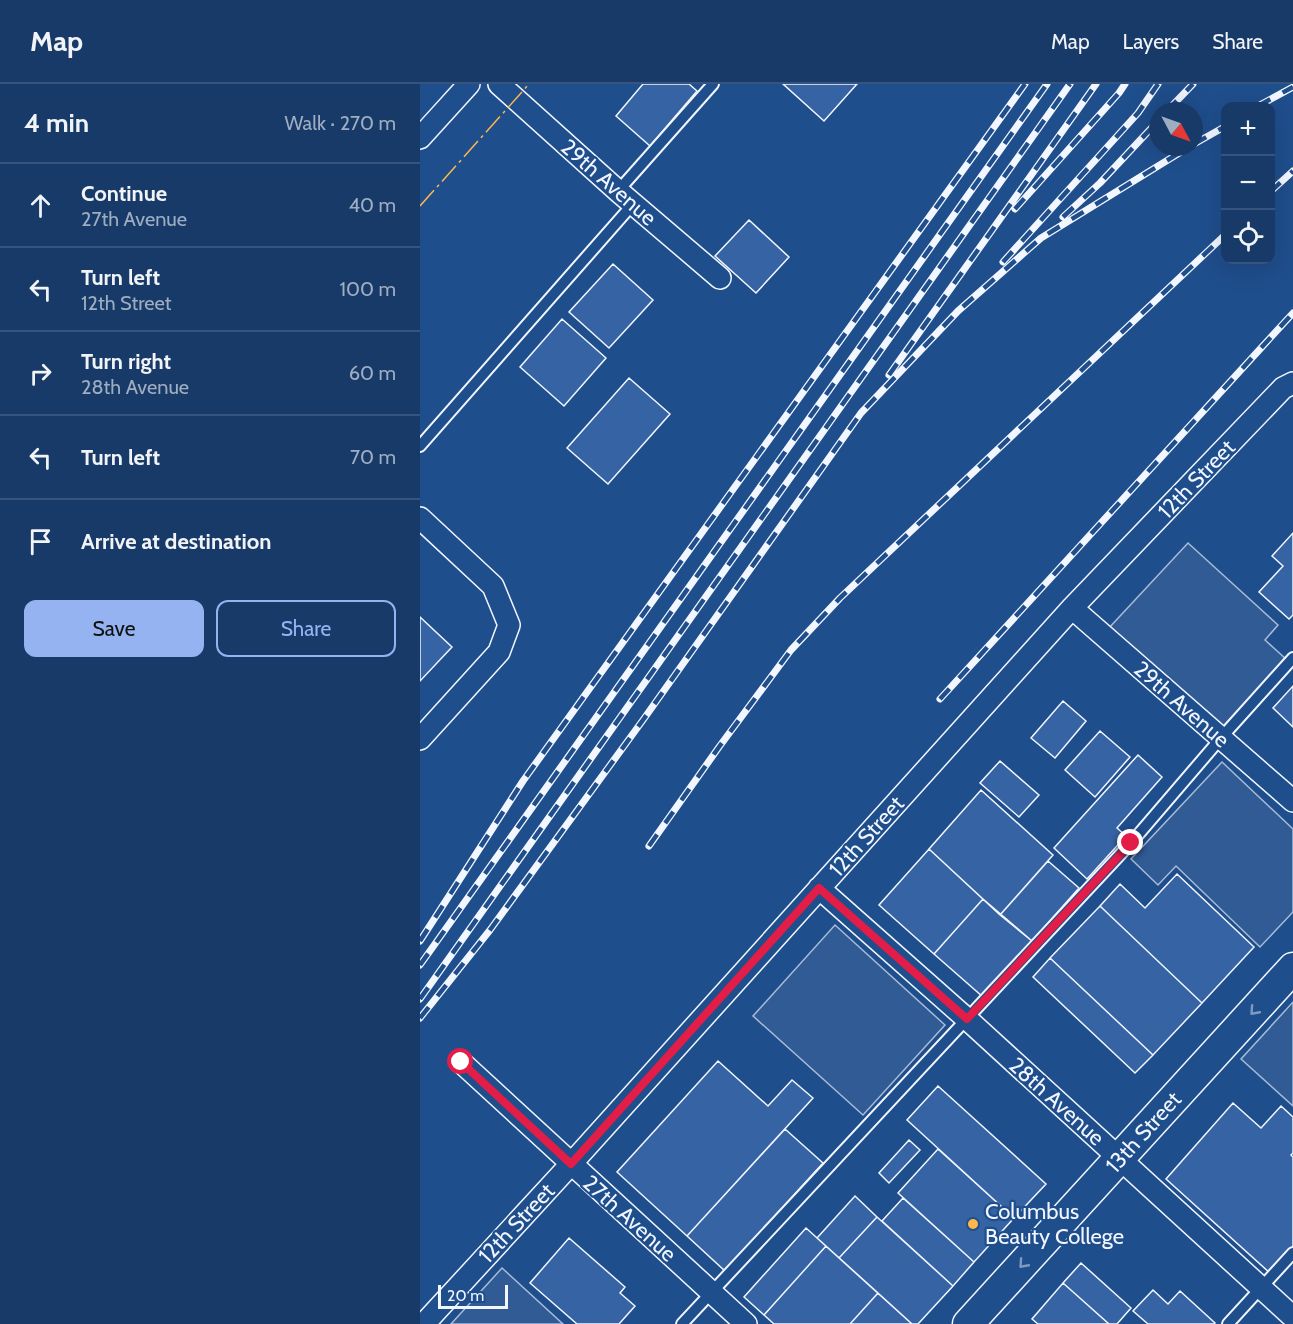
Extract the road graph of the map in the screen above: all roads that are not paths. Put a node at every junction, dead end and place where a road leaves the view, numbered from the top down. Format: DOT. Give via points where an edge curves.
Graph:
graph roads {
  1 [pos="469,84"];
  2 [pos="499,84"];
  3 [pos="713,84"];
  4 [pos="420,138"];
  5 [pos="626,197"];
  6 [pos="720,278"];
  7 [pos="1293,383"];
  8 [pos="420,446"];
  9 [pos="420,518"];
  10 [pos="1072,608"];
  11 [pos="1293,658"];
  12 [pos="1221,738"];
  13 [pos="420,739"];
  14 [pos="1293,801"];
  15 [pos="819,888"];
  16 [pos="1293,968"];
  17 [pos="967,1019"];
  18 [pos="461,1062"];
  19 [pos="1120,1157"];
  20 [pos="571,1164"];
  21 [pos="1293,1253"];
  22 [pos="1261,1288"];
  23 [pos="711,1292"];
  24 [pos="1293,1317"];
  25 [pos="424,1324"];
  26 [pos="682,1324"];
  27 [pos="746,1324"];
  28 [pos="968,1324"];
  29 [pos="1228,1324"];
  1 -- 4 [label="street"];
  2 -- 5 [label="street, 29th Avenue"];
  3 -- 5 [label="lane"];
  5 -- 6 [label="street, 29th Avenue"];
  5 -- 8 [label="lane"];
  7 -- 10 [label="street, 12th Street" via="1283,388"];
  9 -- 13 [label="street" via="493,586 509,625 499,652"];
  10 -- 12 [label="street, 29th Avenue"];
  10 -- 15 [label="street, 12th Street"];
  11 -- 12 [label="lane"];
  12 -- 14 [label="street, 29th Avenue"];
  12 -- 17 [label="lane" via="1131,843"];
  15 -- 17 [label="street, 28th Avenue"];
  15 -- 20 [label="street, 12th Street"];
  16 -- 19 [label="main road, 13th Street, one-way"];
  17 -- 19 [label="street, 28th Avenue"];
  17 -- 23 [label="lane"];
  18 -- 20 [label="street, 27th Avenue"];
  19 -- 22 [label="street, 28th Avenue"];
  19 -- 28 [label="main road, 13th Street, one-way"];
  20 -- 23 [label="street, 27th Avenue"];
  20 -- 25 [label="street, 12th Street"];
  21 -- 22 [label="lane"];
  22 -- 24 [label="street, 28th Avenue"];
  22 -- 29 [label="lane"];
  23 -- 26 [label="lane"];
  23 -- 27 [label="street, 27th Avenue"];
}
